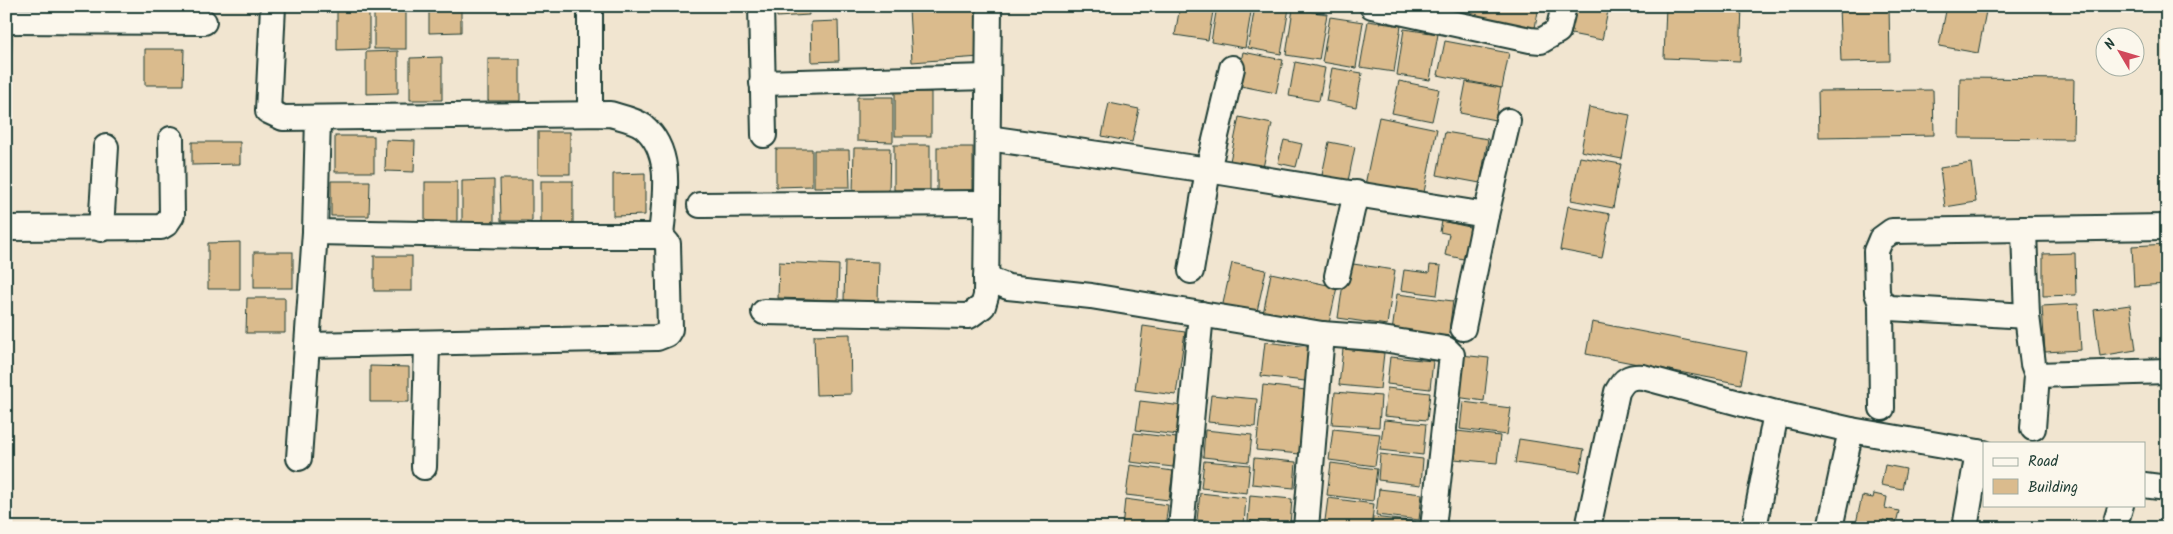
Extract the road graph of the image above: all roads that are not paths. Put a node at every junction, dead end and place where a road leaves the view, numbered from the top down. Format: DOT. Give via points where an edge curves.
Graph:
graph roads {
  1 [pos="273,6"];
  2 [pos="590,6"];
  3 [pos="761,6"];
  4 [pos="989,6"];
  5 [pos="1372,6"];
  6 [pos="1564,6"];
  7 [pos="1460,16"];
  8 [pos="6,20"];
  9 [pos="204,22"];
  10 [pos="1232,68"];
  11 [pos="988,77"];
  12 [pos="762,82"];
  13 [pos="590,114"];
  14 [pos="318,118"];
  15 [pos="1508,121"];
  16 [pos="764,135"];
  17 [pos="988,138"];
  18 [pos="171,139"];
  19 [pos="106,147"];
  20 [pos="1208,170"];
  21 [pos="1356,194"];
  22 [pos="987,203"];
  23 [pos="700,205"];
  24 [pos="1486,215"];
  25 [pos="2167,227"];
  26 [pos="6,228"];
  27 [pos="101,229"];
  28 [pos="2024,231"];
  29 [pos="315,232"];
  30 [pos="661,236"];
  31 [pos="1191,271"];
  32 [pos="1337,276"];
  33 [pos="986,278"];
  34 [pos="1881,303"];
  35 [pos="764,312"];
  36 [pos="1201,314"];
  37 [pos="2027,316"];
  38 [pos="1463,328"];
  39 [pos="1322,334"];
  40 [pos="427,343"];
  41 [pos="308,345"];
  42 [pos="2167,371"];
  43 [pos="2037,375"];
  44 [pos="1882,408"];
  45 [pos="1776,413"];
  46 [pos="2033,428"];
  47 [pos="1850,430"];
  48 [pos="1981,452"];
  49 [pos="299,458"];
  50 [pos="424,467"];
  51 [pos="2146,484"];
  52 [pos="2167,488"];
  53 [pos="2121,506"];
  54 [pos="1181,528"];
  55 [pos="1306,528"];
  56 [pos="1433,528"];
  57 [pos="1588,528"];
  58 [pos="1754,528"];
  59 [pos="1830,528"];
  60 [pos="1965,528"];
  61 [pos="2114,528"];
  1 -- 14 [label="street" via="268,111 283,118"];
  2 -- 13 [label="street"];
  3 -- 12 [label="street"];
  4 -- 11 [label="street"];
  5 -- 7 [label="street"];
  6 -- 7 [label="street" via="1558,31 1541,41"];
  8 -- 9 [label="street"];
  10 -- 20 [label="street"];
  11 -- 12 [label="street"];
  11 -- 17 [label="street"];
  12 -- 16 [label="street"];
  13 -- 14 [label="street"];
  13 -- 30 [label="street" via="610,114 642,125 657,141 666,175"];
  14 -- 29 [label="street"];
  15 -- 24 [label="street"];
  17 -- 20 [label="street"];
  17 -- 22 [label="street"];
  18 -- 27 [label="street" via="172,215 166,224 161,227"];
  19 -- 27 [label="street"];
  20 -- 21 [label="street"];
  20 -- 31 [label="street"];
  21 -- 24 [label="street"];
  21 -- 32 [label="street"];
  22 -- 23 [label="street"];
  22 -- 33 [label="street"];
  24 -- 38 [label="street"];
  25 -- 28 [label="street"];
  26 -- 27 [label="street"];
  28 -- 34 [label="street" via="1892,231 1881,239 1876,251 1877,293"];
  28 -- 37 [label="street"];
  29 -- 30 [label="street"];
  29 -- 41 [label="street"];
  30 -- 40 [label="street" via="668,244 670,329 662,337"];
  33 -- 35 [label="street" via="983,306 969,316"];
  33 -- 36 [label="street" via="1008,287 1091,296"];
  34 -- 37 [label="street" via="1890,308"];
  34 -- 44 [label="street"];
  36 -- 39 [label="street"];
  36 -- 54 [label="street"];
  37 -- 43 [label="street"];
  39 -- 55 [label="street"];
  39 -- 56 [label="street" via="1446,349 1452,355"];
  40 -- 41 [label="street"];
  40 -- 50 [label="street"];
  41 -- 49 [label="street"];
  42 -- 43 [label="street"];
  43 -- 46 [label="street"];
  45 -- 47 [label="street"];
  45 -- 57 [label="street" via="1643,377 1632,376 1622,381"];
  45 -- 58 [label="street"];
  47 -- 48 [label="street"];
  47 -- 59 [label="street"];
  48 -- 60 [label="street"];
  51 -- 52 [label="street"];
  53 -- 61 [label="street"];
}
